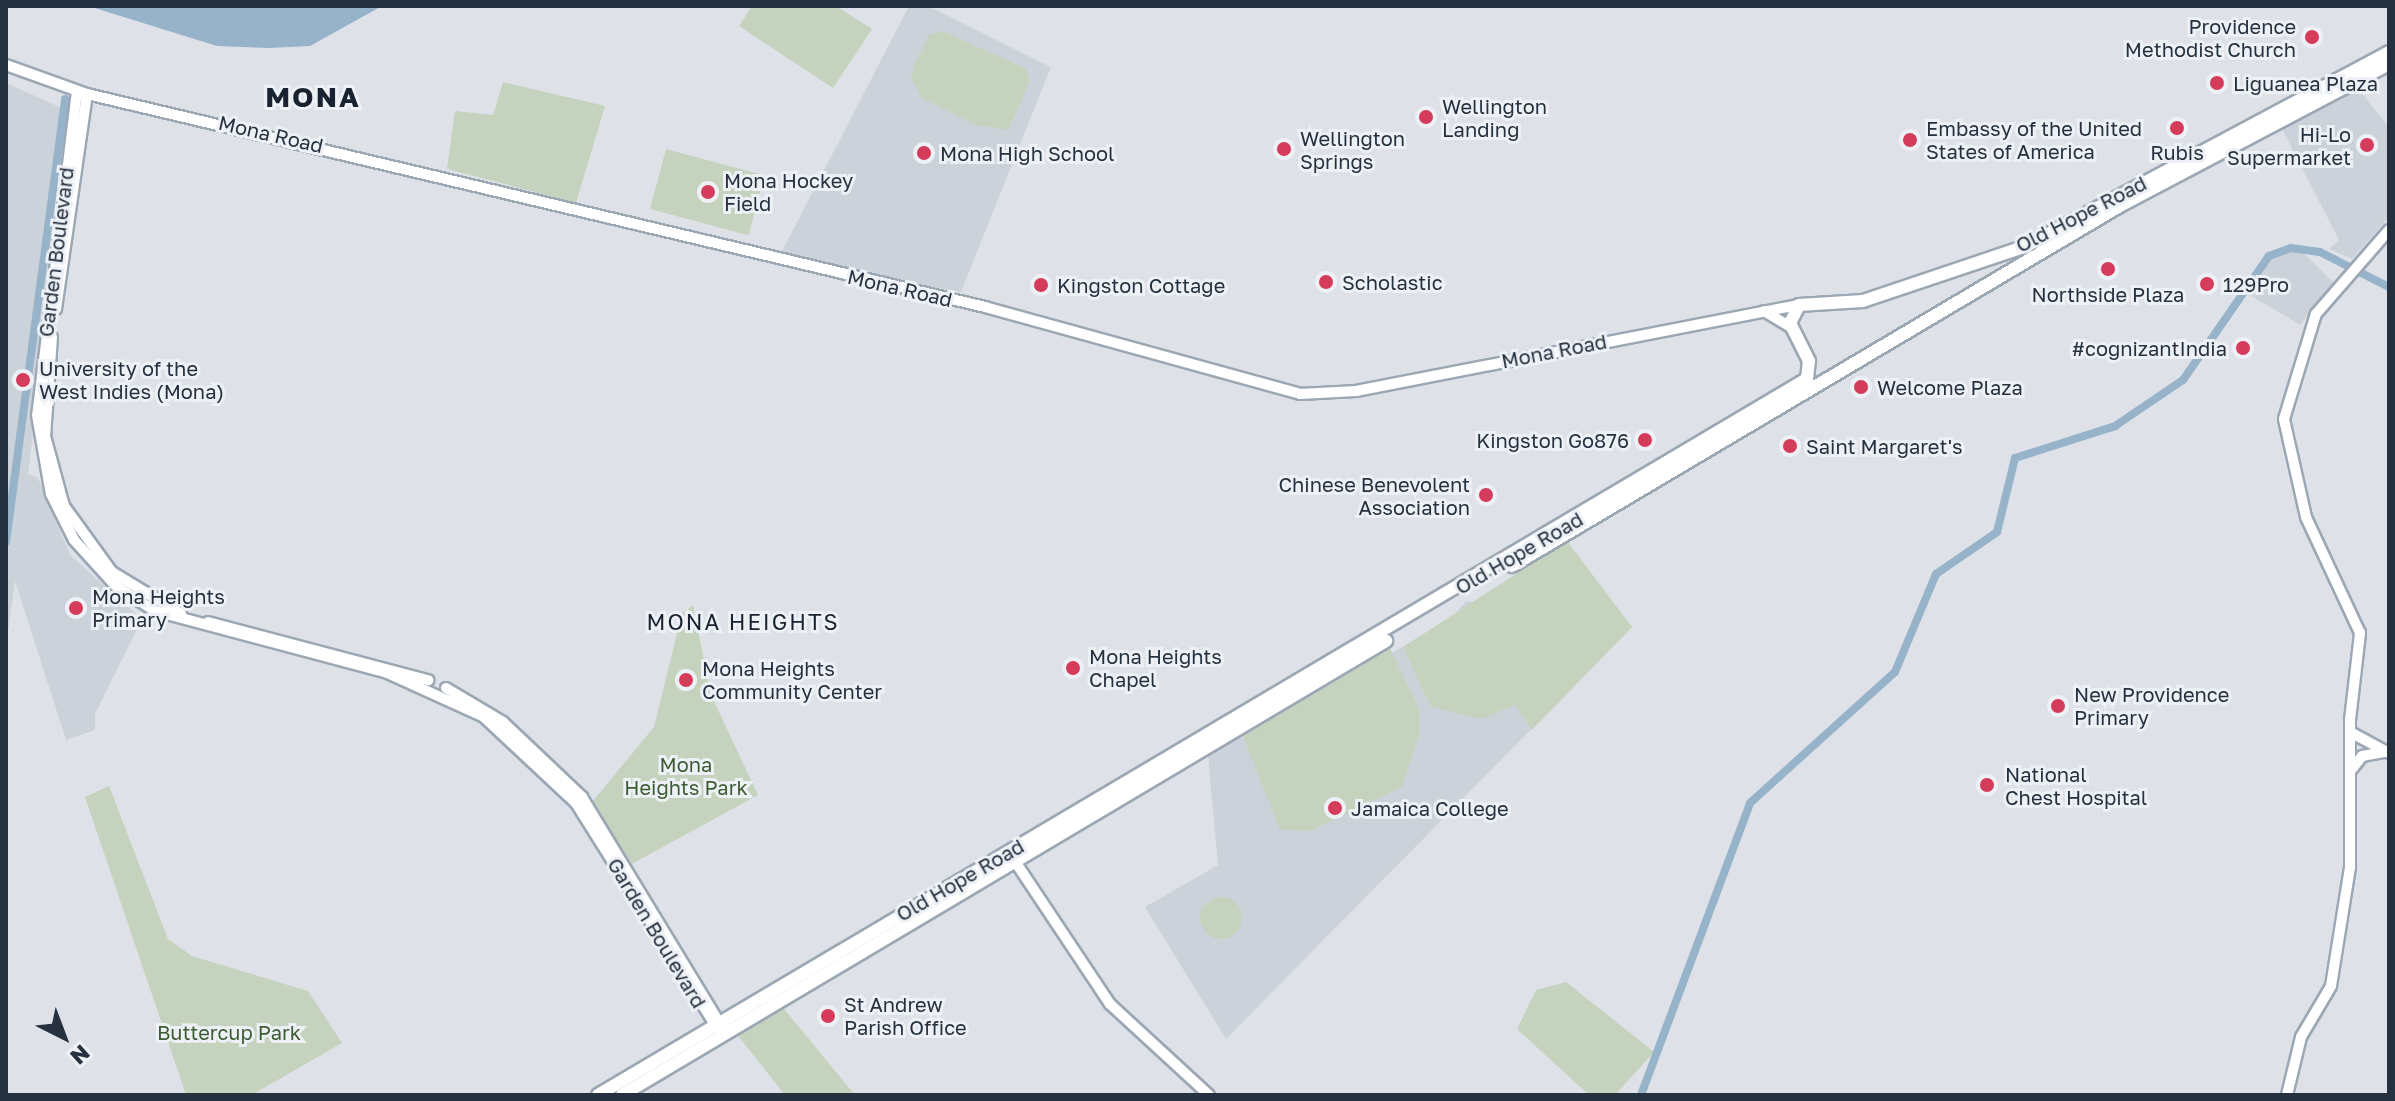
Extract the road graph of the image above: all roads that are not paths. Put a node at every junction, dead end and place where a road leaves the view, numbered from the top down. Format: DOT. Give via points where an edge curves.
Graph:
graph roads {
  1 [pos="2389,52"];
  2 [pos="2389,64"];
  3 [pos="6,65"];
  4 [pos="82,92"];
  5 [pos="2389,230"];
  6 [pos="1979,258"];
  7 [pos="1996,280"];
  8 [pos="1799,305"];
  9 [pos="1757,309"];
  10 [pos="1792,328"];
  11 [pos="1809,361"];
  12 [pos="1847,366"];
  13 [pos="2350,732"];
  14 [pos="2386,753"];
  15 [pos="2351,771"];
  16 [pos="1012,857"];
  17 [pos="716,1022"];
  18 [pos="725,1035"];
  19 [pos="598,1095"];
  20 [pos="622,1095"];
  21 [pos="1209,1095"];
  22 [pos="2287,1095"];
  1 -- 6 [label="main road, Old Hope Road" via="2026,246"];
  2 -- 7 [label="main road, Old Hope Road"];
  3 -- 4 [label="street, Mona Road"];
  4 -- 9 [label="street, Mona Road" via="985,307 1300,394 1356,391"];
  4 -- 17 [label="street, Garden Boulevard" via="45,402 48,460 75,527 112,572 158,604 390,666 503,722 582,797"];
  5 -- 13 [label="street" via="2310,327 2284,419 2306,517 2360,633"];
  6 -- 7 [label="main road" via="1994,268"];
  6 -- 8 [label="main road, Old Hope Road" via="1863,301"];
  7 -- 12 [label="main road, Old Hope Road"];
  8 -- 9 [label="street, Mona Road"];
  8 -- 10 [label="main road" via="1792,310"];
  9 -- 10 [label="street"];
  10 -- 11 [label="main road"];
  11 -- 12 [label="main road" via="1820,370"];
  11 -- 16 [label="main road, Old Hope Road" via="1807,379"];
  12 -- 16 [label="main road, Old Hope Road"];
  13 -- 14 [label="street"];
  13 -- 15 [label="street"];
  14 -- 15 [label="street" via="2362,756"];
  15 -- 22 [label="street" via="2350,867 2331,986 2301,1037"];
  16 -- 17 [label="main road, Old Hope Road"];
  16 -- 18 [label="main road, Old Hope Road"];
  16 -- 21 [label="street" via="1110,1004"];
  17 -- 18 [label="street, Garden Boulevard"];
  17 -- 19 [label="main road, Old Hope Road"];
  18 -- 20 [label="main road, Old Hope Road"];
}
